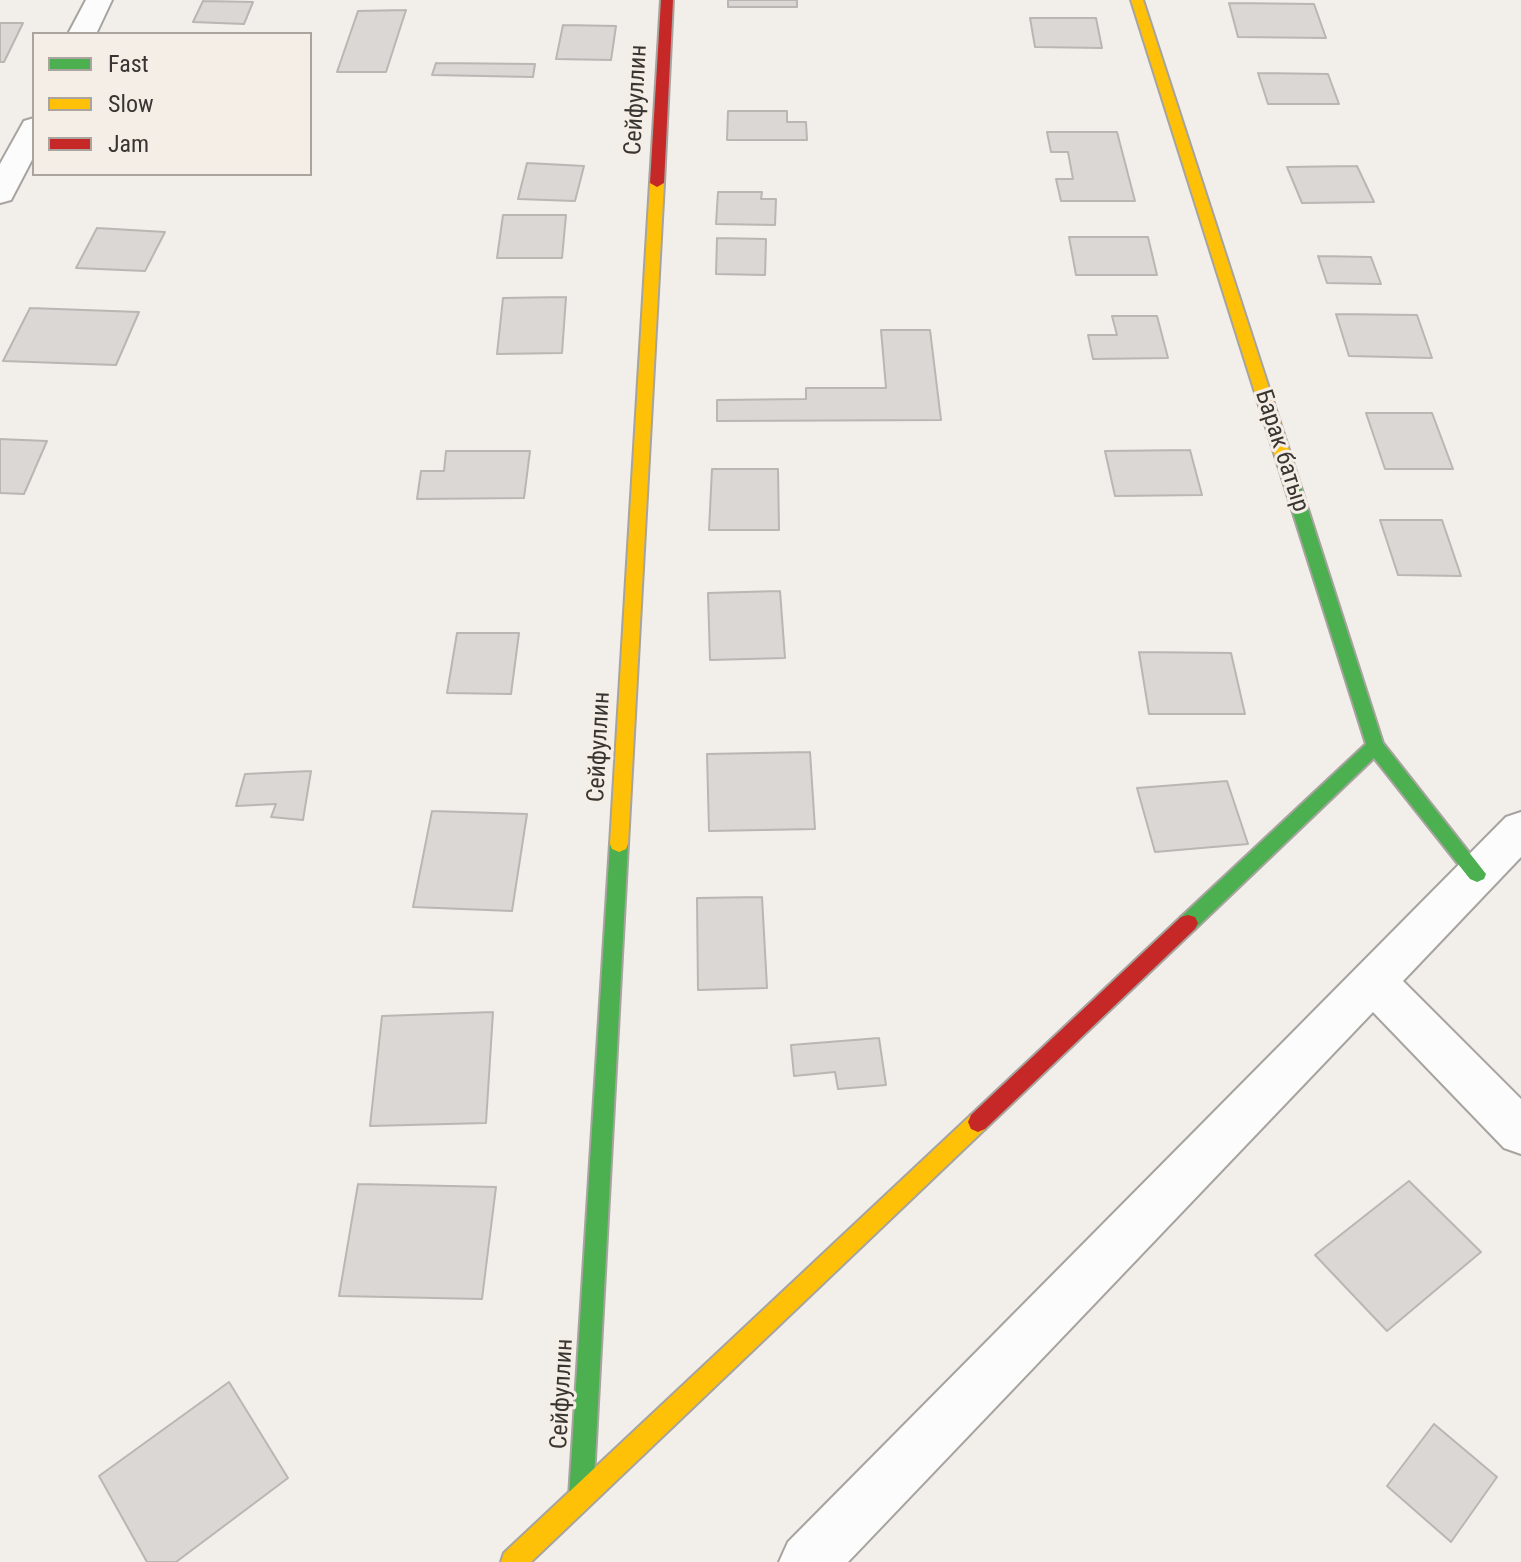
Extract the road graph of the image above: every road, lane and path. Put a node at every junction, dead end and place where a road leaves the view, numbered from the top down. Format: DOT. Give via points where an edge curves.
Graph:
graph roads {
  1 [pos="99,0"];
  2 [pos="667,0"];
  3 [pos="1137,0"];
  4 [pos="83,32"];
  5 [pos="32,131"];
  6 [pos="0,194"];
  7 [pos="1375,746"];
  8 [pos="1521,829"];
  9 [pos="1477,874"];
  10 [pos="1373,981"];
  11 [pos="1521,1132"];
  12 [pos="581,1497"];
  13 [pos="513,1562"];
  14 [pos="808,1562"];
  1 -- 4 [label="street"];
  2 -- 12 [label="street, Сейфуллин"];
  3 -- 7 [label="street, Барак батыр"];
  5 -- 6 [label="street"];
  7 -- 9 [label="street, Барак батыр"];
  7 -- 12 [label="street"];
  8 -- 9 [label="street"];
  9 -- 10 [label="street"];
  10 -- 11 [label="street"];
  10 -- 14 [label="street"];
  12 -- 13 [label="street"];
}
